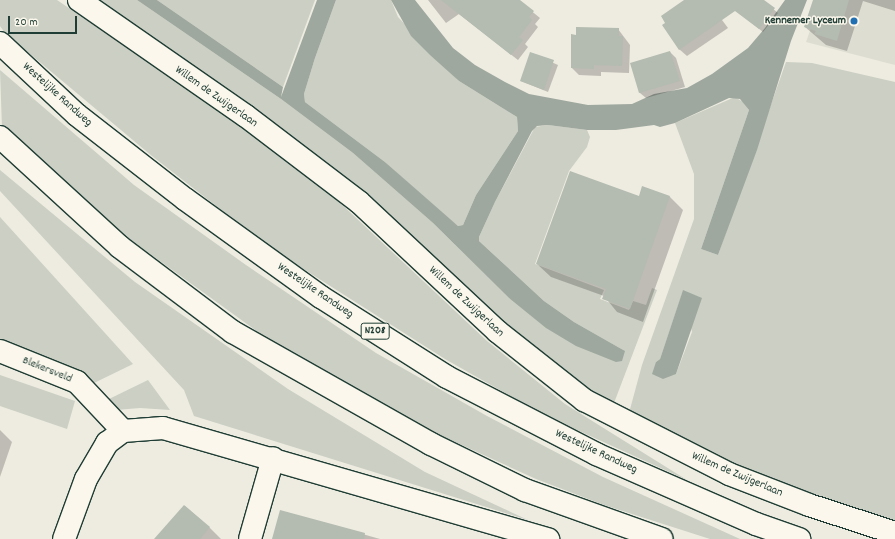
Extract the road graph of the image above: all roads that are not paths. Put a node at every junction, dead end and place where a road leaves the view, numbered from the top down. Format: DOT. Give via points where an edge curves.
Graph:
graph roads {
  1 [pos="79,0"];
  2 [pos="0,43"];
  3 [pos="0,137"];
  4 [pos="0,351"];
  5 [pos="123,431"];
  6 [pos="273,458"];
  7 [pos="895,533"];
  8 [pos="64,539"];
  9 [pos="250,539"];
  10 [pos="548,539"];
  11 [pos="662,539"];
  12 [pos="799,539"];
  1 -- 7 [label="main road, Willem de Zwijgerlaan" via="246,116 359,202 498,332 584,400 729,474 809,505"];
  2 -- 12 [label="main road, Westelijke Randweg / N208" via="77,116 185,199 321,297 447,377 596,454 756,524"];
  3 -- 11 [label="main road" via="120,246 234,332 411,432 525,490"];
  4 -- 5 [label="main road, Blekersveld" via="78,382"];
  5 -- 6 [label="main road" via="163,428"];
  5 -- 8 [label="main road" via="107,443 94,461"];
  6 -- 9 [label="main road"];
  6 -- 10 [label="main road"];
}
